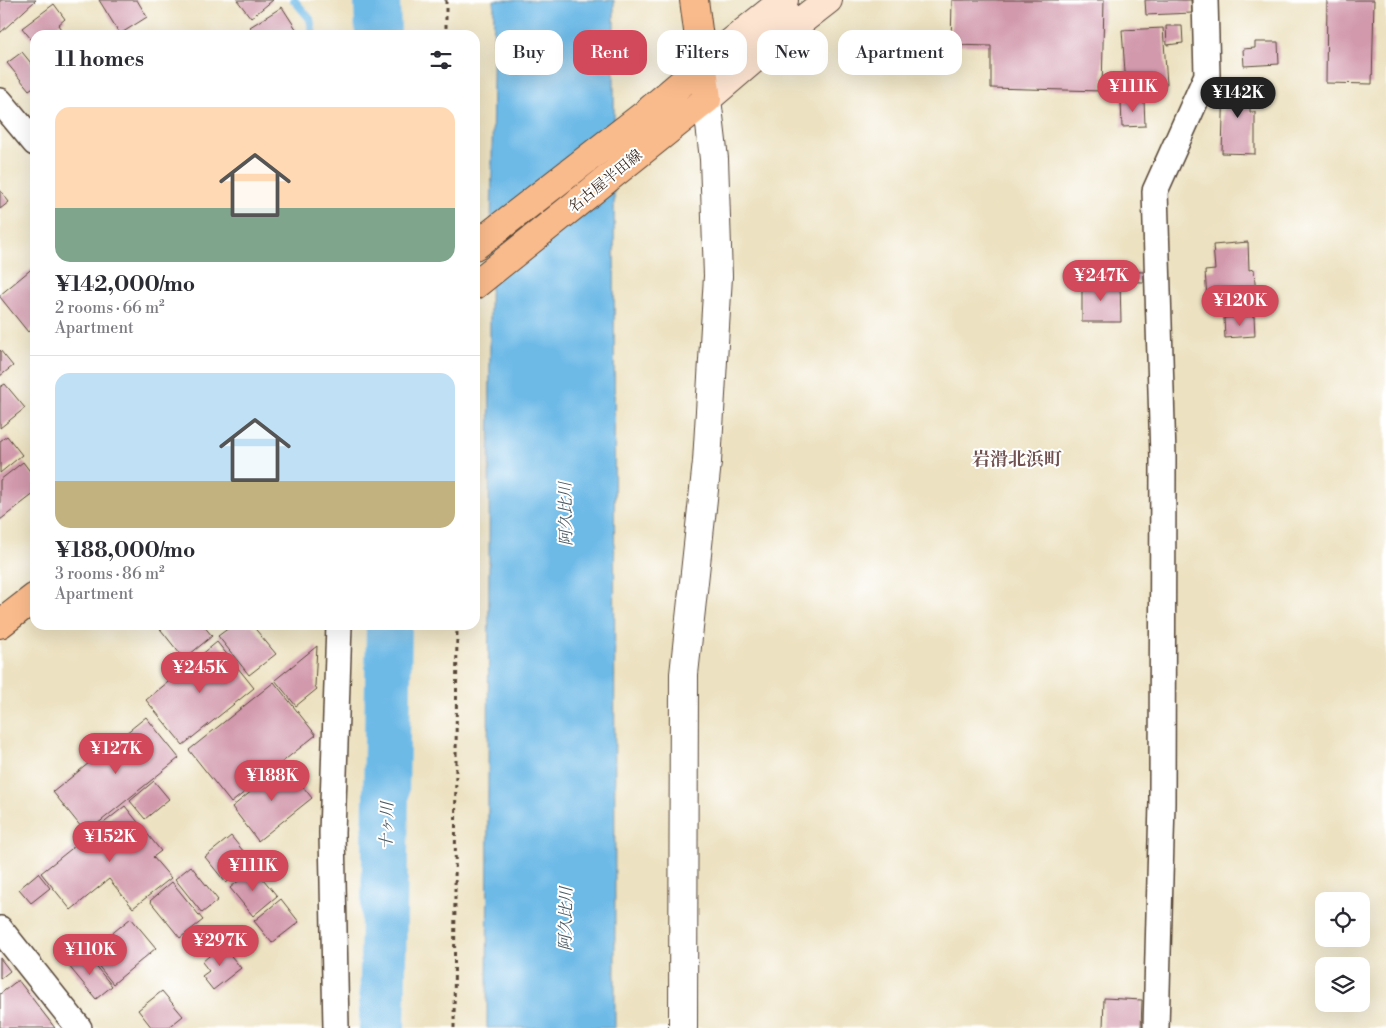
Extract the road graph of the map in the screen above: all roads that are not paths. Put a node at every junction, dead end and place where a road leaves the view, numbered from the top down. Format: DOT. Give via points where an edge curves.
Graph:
graph roads {
  1 [pos="694,0"];
  2 [pos="784,0"];
  3 [pos="828,0"];
  4 [pos="1205,0"];
  5 [pos="698,30"];
  6 [pos="747,30"];
  7 [pos="691,75"];
  8 [pos="704,75"];
  9 [pos="707,98"];
  10 [pos="0,101"];
  11 [pos="30,137"];
  12 [pos="480,242"];
  13 [pos="480,281"];
  14 [pos="30,601"];
  15 [pos="0,624"];
  16 [pos="339,630"];
  17 [pos="0,930"];
  18 [pos="79,1028"];
  19 [pos="336,1028"];
  20 [pos="683,1028"];
  21 [pos="1156,1028"];
  1 -- 5 [label="main road"];
  2 -- 6 [label="main road"];
  3 -- 9 [label="main road"];
  4 -- 21 [label="street" via="1207,75 1155,191 1163,457 1162,793"];
  7 -- 12 [label="main road, 名古屋半田線"];
  8 -- 9 [label="main road"];
  9 -- 13 [label="main road, 名古屋半田線"];
  9 -- 20 [label="street" via="714,159 718,276 707,462 684,674"];
  10 -- 11 [label="street"];
  14 -- 15 [label="main road"];
  16 -- 19 [label="street" via="332,833"];
  17 -- 18 [label="street"];
}
